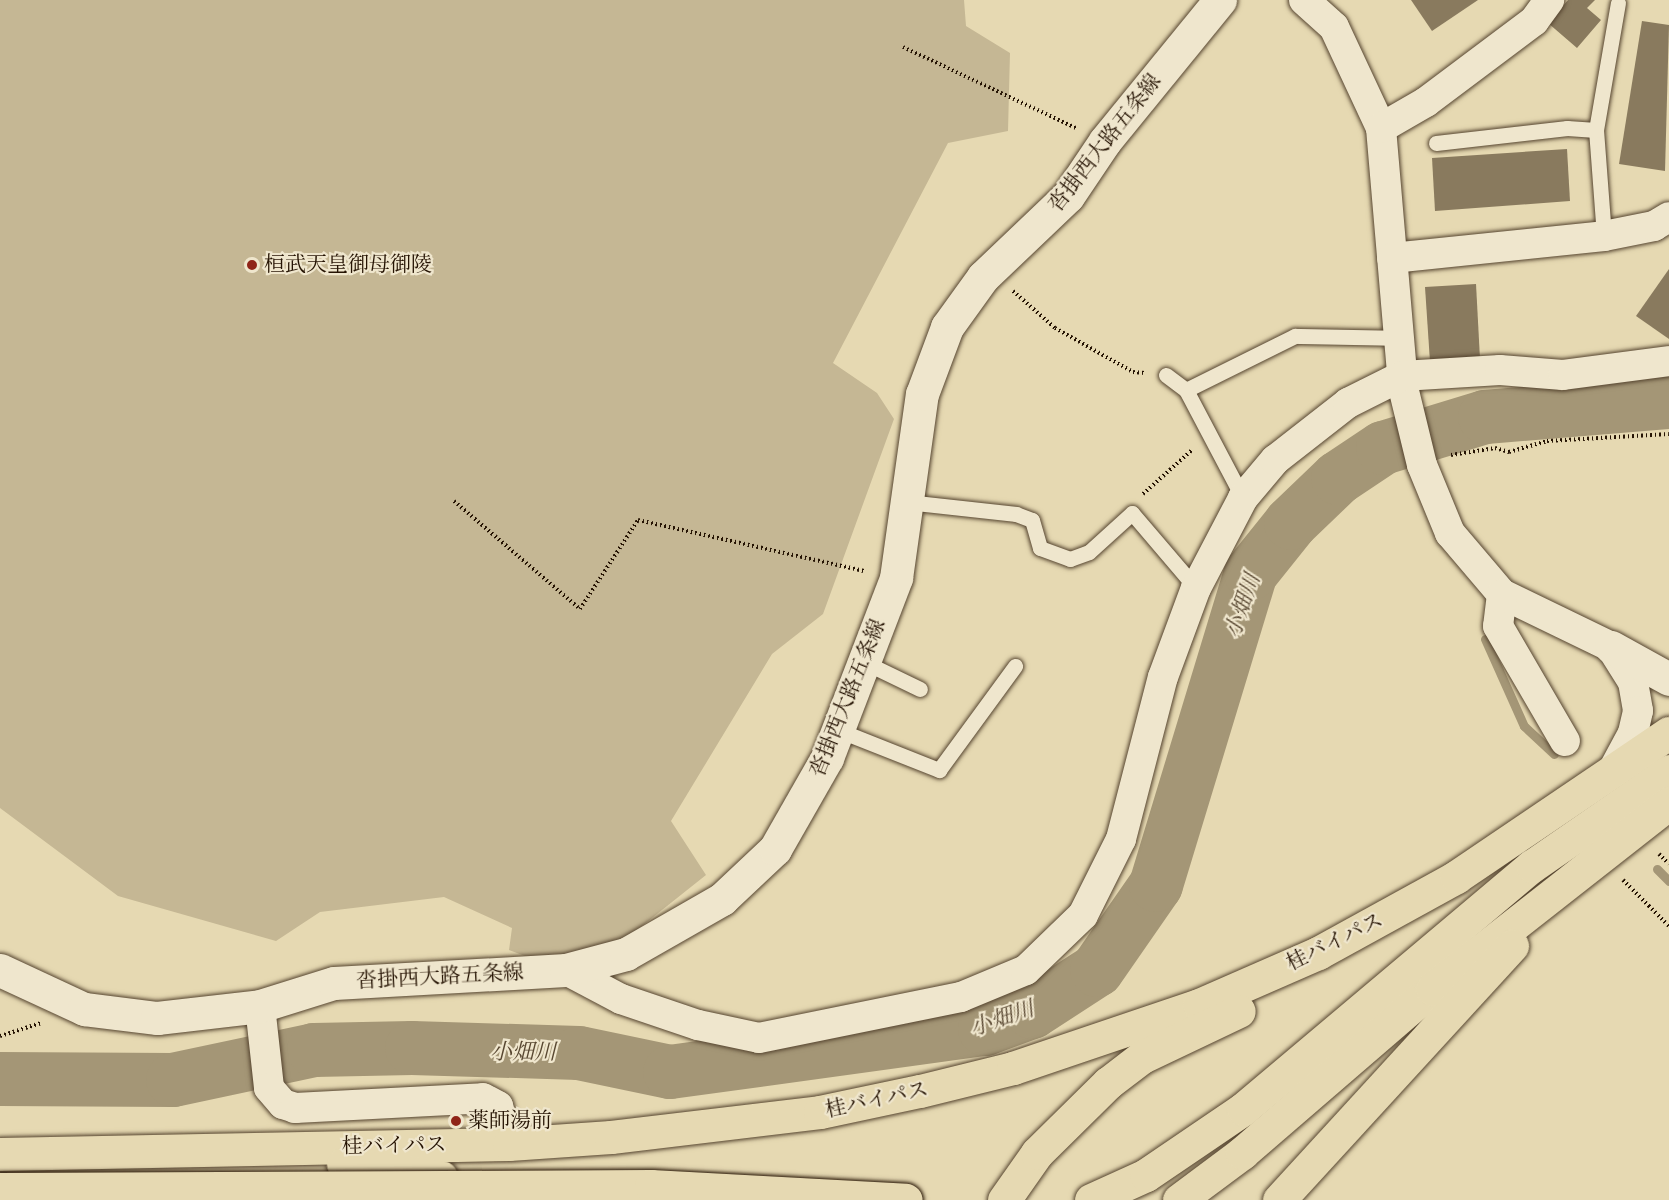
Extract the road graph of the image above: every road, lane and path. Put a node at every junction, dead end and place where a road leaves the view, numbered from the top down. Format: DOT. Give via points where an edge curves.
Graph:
graph roads {
  1 [pos="1220,0"];
  2 [pos="1304,0"];
  3 [pos="1549,0"];
  4 [pos="1618,3"];
  5 [pos="903,47"];
  6 [pos="1381,128"];
  7 [pos="1596,130"];
  8 [pos="1105,141"];
  9 [pos="1436,143"];
  10 [pos="1669,217"];
  11 [pos="1604,236"];
  12 [pos="1392,258"];
  13 [pos="990,271"];
  14 [pos="1398,338"];
  15 [pos="1669,362"];
  16 [pos="1166,375"];
  17 [pos="1403,381"];
  18 [pos="1186,390"];
  19 [pos="1209,434"];
  20 [pos="1669,434"];
  21 [pos="1422,465"];
  22 [pos="1244,498"];
  23 [pos="454,501"];
  24 [pos="907,501"];
  25 [pos="1132,513"];
  26 [pos="896,578"];
  27 [pos="1196,588"];
  28 [pos="1502,594"];
  29 [pos="1611,647"];
  30 [pos="864,662"];
  31 [pos="1015,666"];
  32 [pos="1669,679"];
  33 [pos="920,689"];
  34 [pos="838,729"];
  35 [pos="1669,733"];
  36 [pos="1565,741"];
  37 [pos="1669,771"];
  38 [pos="1612,772"];
  39 [pos="1669,804"];
  40 [pos="1515,838"];
  41 [pos="1659,854"];
  42 [pos="1669,864"];
  43 [pos="1532,866"];
  44 [pos="1582,870"];
  45 [pos="1619,876"];
  46 [pos="1669,926"];
  47 [pos="1389,938"];
  48 [pos="0,970"];
  49 [pos="566,970"];
  50 [pos="262,1018"];
  51 [pos="509,1144"];
  52 [pos="240,1149"];
  53 [pos="0,1154"];
  54 [pos="0,1189"];
  55 [pos="675,1200"];
  56 [pos="906,1200"];
  57 [pos="1004,1200"];
  58 [pos="1091,1200"];
  59 [pos="1179,1200"];
  60 [pos="1279,1200"];
  1 -- 8 [label="main road, 沓掛西大路五条線"];
  2 -- 6 [label="street" via="1334,27"];
  3 -- 6 [label="street" via="1516,34 1426,102"];
  4 -- 7 [label="lane"];
  5 -- 8 [label="path"];
  6 -- 12 [label="street"];
  7 -- 9 [label="lane" via="1567,128"];
  7 -- 11 [label="lane"];
  8 -- 13 [label="main road, 沓掛西大路五条線" via="1068,196"];
  10 -- 11 [label="street" via="1654,226"];
  11 -- 12 [label="street"];
  12 -- 14 [label="street"];
  13 -- 16 [label="path" via="1055,328 1133,372"];
  13 -- 24 [label="main road, 沓掛西大路五条線" via="947,327 922,394"];
  14 -- 17 [label="street"];
  14 -- 18 [label="lane" via="1295,336"];
  15 -- 17 [label="street" via="1563,375 1500,370"];
  16 -- 18 [label="lane"];
  17 -- 21 [label="street"];
  17 -- 22 [label="street" via="1305,431"];
  18 -- 19 [label="lane"];
  19 -- 22 [label="lane"];
  19 -- 25 [label="path" via="1142,496"];
  20 -- 21 [label="path" via="1547,441 1509,452 1495,448 1446,455"];
  21 -- 28 [label="street" via="1450,533"];
  22 -- 27 [label="street"];
  23 -- 26 [label="path" via="580,609 638,520"];
  24 -- 25 [label="lane" via="1016,514 1032,520 1040,548 1070,559 1089,552"];
  24 -- 26 [label="main road, 沓掛西大路五条線"];
  25 -- 27 [label="lane"];
  26 -- 30 [label="main road, 沓掛西大路五条線"];
  27 -- 49 [label="street" via="1163,677 1122,839 1083,915 1026,970 961,997 759,1038 698,1025 621,999"];
  28 -- 29 [label="street"];
  28 -- 36 [label="street" via="1498,626"];
  29 -- 32 [label="main road"];
  29 -- 38 [label="street" via="1633,682 1638,711 1633,733"];
  30 -- 33 [label="lane"];
  30 -- 34 [label="main road, 沓掛西大路五条線"];
  31 -- 34 [label="lane" via="939,770"];
  34 -- 49 [label="main road, 沓掛西大路五条線" via="776,849 722,899 626,954"];
  35 -- 38 [label="highway, 桂バイパス"];
  37 -- 43 [label="highway"];
  38 -- 40 [label="highway, 桂バイパス"];
  39 -- 44 [label="highway"];
  40 -- 47 [label="highway"];
  40 -- 51 [label="highway, 桂バイパス" via="1400,911 1318,953 1199,1005 1013,1068 820,1112 622,1136"];
  41 -- 42 [label="path"];
  43 -- 47 [label="highway"];
  43 -- 58 [label="highway" via="1243,1109 1146,1175"];
  44 -- 59 [label="highway" via="1432,989 1242,1153"];
  44 -- 60 [label="highway"];
  45 -- 46 [label="path"];
  47 -- 57 [label="highway" via="1142,1057 1070,1117 1037,1153"];
  48 -- 50 [label="main road, 沓掛西大路五条線" via="84,1009 119,1017"];
  49 -- 50 [label="main road, 沓掛西大路五条線" via="334,983"];
  50 -- 51 [label="street" via="268,1088 283,1104 295,1108 483,1098 498,1106"];
  51 -- 52 [label="highway, 桂バイパス"];
  52 -- 53 [label="highway, 桂バイパス"];
  52 -- 55 [label="highway" via="490,1184"];
  54 -- 56 [label="highway, bridge" via="651,1186"];
}
